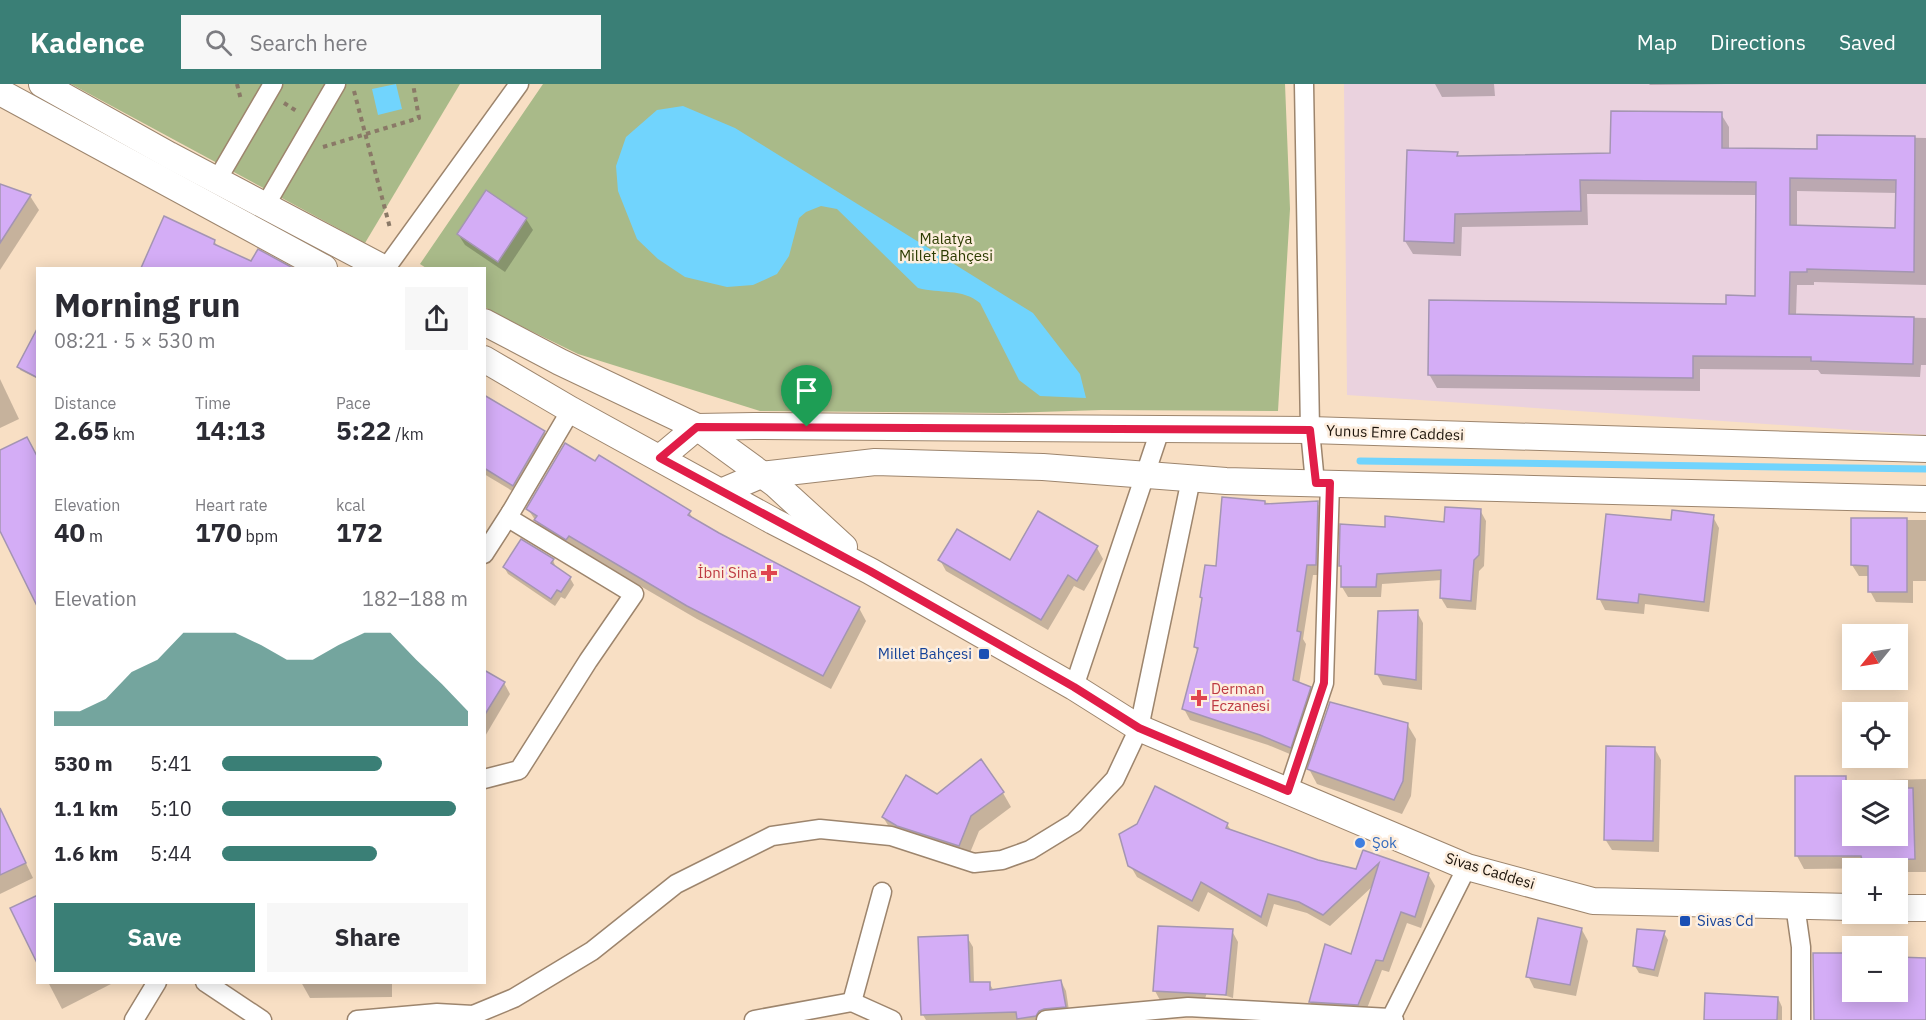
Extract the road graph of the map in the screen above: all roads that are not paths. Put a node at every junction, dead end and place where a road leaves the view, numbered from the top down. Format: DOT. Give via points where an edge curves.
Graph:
graph roads {
  1 [pos="42,84"];
  2 [pos="336,84"];
  3 [pos="519,84"];
  4 [pos="1304,84"];
  5 [pos="271,88"];
  6 [pos="0,92"];
  7 [pos="217,180"];
  8 [pos="265,206"];
  9 [pos="389,264"];
  10 [pos="322,267"];
  11 [pos="486,323"];
  12 [pos="486,360"];
  13 [pos="571,410"];
  14 [pos="697,427"];
  15 [pos="1160,430"];
  16 [pos="1310,430"];
  17 [pos="1926,449"];
  18 [pos="660,458"];
  19 [pos="761,475"];
  20 [pos="1145,475"];
  21 [pos="1191,479"];
  22 [pos="1323,483"];
  23 [pos="721,492"];
  24 [pos="1926,499"];
  25 [pos="511,512"];
  26 [pos="486,551"];
  27 [pos="870,571"];
  28 [pos="1074,687"];
  29 [pos="1139,728"];
  30 [pos="486,778"];
  31 [pos="1288,791"];
  32 [pos="1467,867"];
  33 [pos="882,892"];
  34 [pos="1795,905"];
  35 [pos="1842,907"];
  36 [pos="1908,908"];
  37 [pos="1926,908"];
  38 [pos="157,984"];
  39 [pos="208,984"];
  40 [pos="852,1002"];
  41 [pos="1392,1019"];
  42 [pos="134,1020"];
  43 [pos="262,1020"];
  44 [pos="357,1020"];
  45 [pos="754,1020"];
  46 [pos="892,1020"];
  47 [pos="1046,1020"];
  48 [pos="1801,1020"];
  1 -- 7 [label="main road"];
  2 -- 8 [label="street"];
  3 -- 9 [label="street"];
  4 -- 16 [label="street"];
  5 -- 7 [label="street"];
  6 -- 10 [label="main road"];
  7 -- 8 [label="main road"];
  8 -- 9 [label="main road"];
  11 -- 14 [label="main road" via="560,363"];
  12 -- 13 [label="main road"];
  13 -- 18 [label="main road"];
  13 -- 25 [label="street"];
  14 -- 15 [label="main road, Yunus Emre Caddesi"];
  14 -- 18 [label="main road"];
  14 -- 19 [label="main road"];
  15 -- 16 [label="main road, Yunus Emre Caddesi"];
  15 -- 20 [label="street"];
  16 -- 17 [label="main road, Yunus Emre Caddesi"];
  16 -- 22 [label="street"];
  18 -- 23 [label="main road"];
  19 -- 20 [label="main road" via="875,462 1043,467"];
  19 -- 23 [label="main road"];
  19 -- 27 [label="main road"];
  20 -- 21 [label="main road"];
  20 -- 28 [label="street"];
  21 -- 22 [label="main road"];
  21 -- 29 [label="street"];
  22 -- 24 [label="main road"];
  22 -- 31 [label="street" via="1324,683"];
  23 -- 27 [label="main road"];
  25 -- 26 [label="street"];
  25 -- 30 [label="street" via="510,519 634,594 519,770"];
  27 -- 28 [label="main road, Sivas Caddesi"];
  28 -- 29 [label="main road, Sivas Caddesi"];
  29 -- 31 [label="main road, Sivas Caddesi"];
  29 -- 44 [label="street" via="1115,780 1074,823 1030,850 1002,860 974,863 891,836 820,829 772,836 676,884 592,951 514,998 473,1015 437,1013"];
  31 -- 32 [label="main road, Sivas Caddesi"];
  32 -- 34 [label="main road, Sivas Caddesi" via="1593,901"];
  32 -- 41 [label="street"];
  33 -- 40 [label="street"];
  34 -- 35 [label="main road, Sivas Caddesi"];
  34 -- 48 [label="street" via="1801,946"];
  36 -- 37 [label="main road"];
  38 -- 42 [label="street"];
  39 -- 43 [label="street"];
  40 -- 45 [label="street"];
  40 -- 46 [label="street"];
  41 -- 47 [label="street" via="1188,1007"];
}
